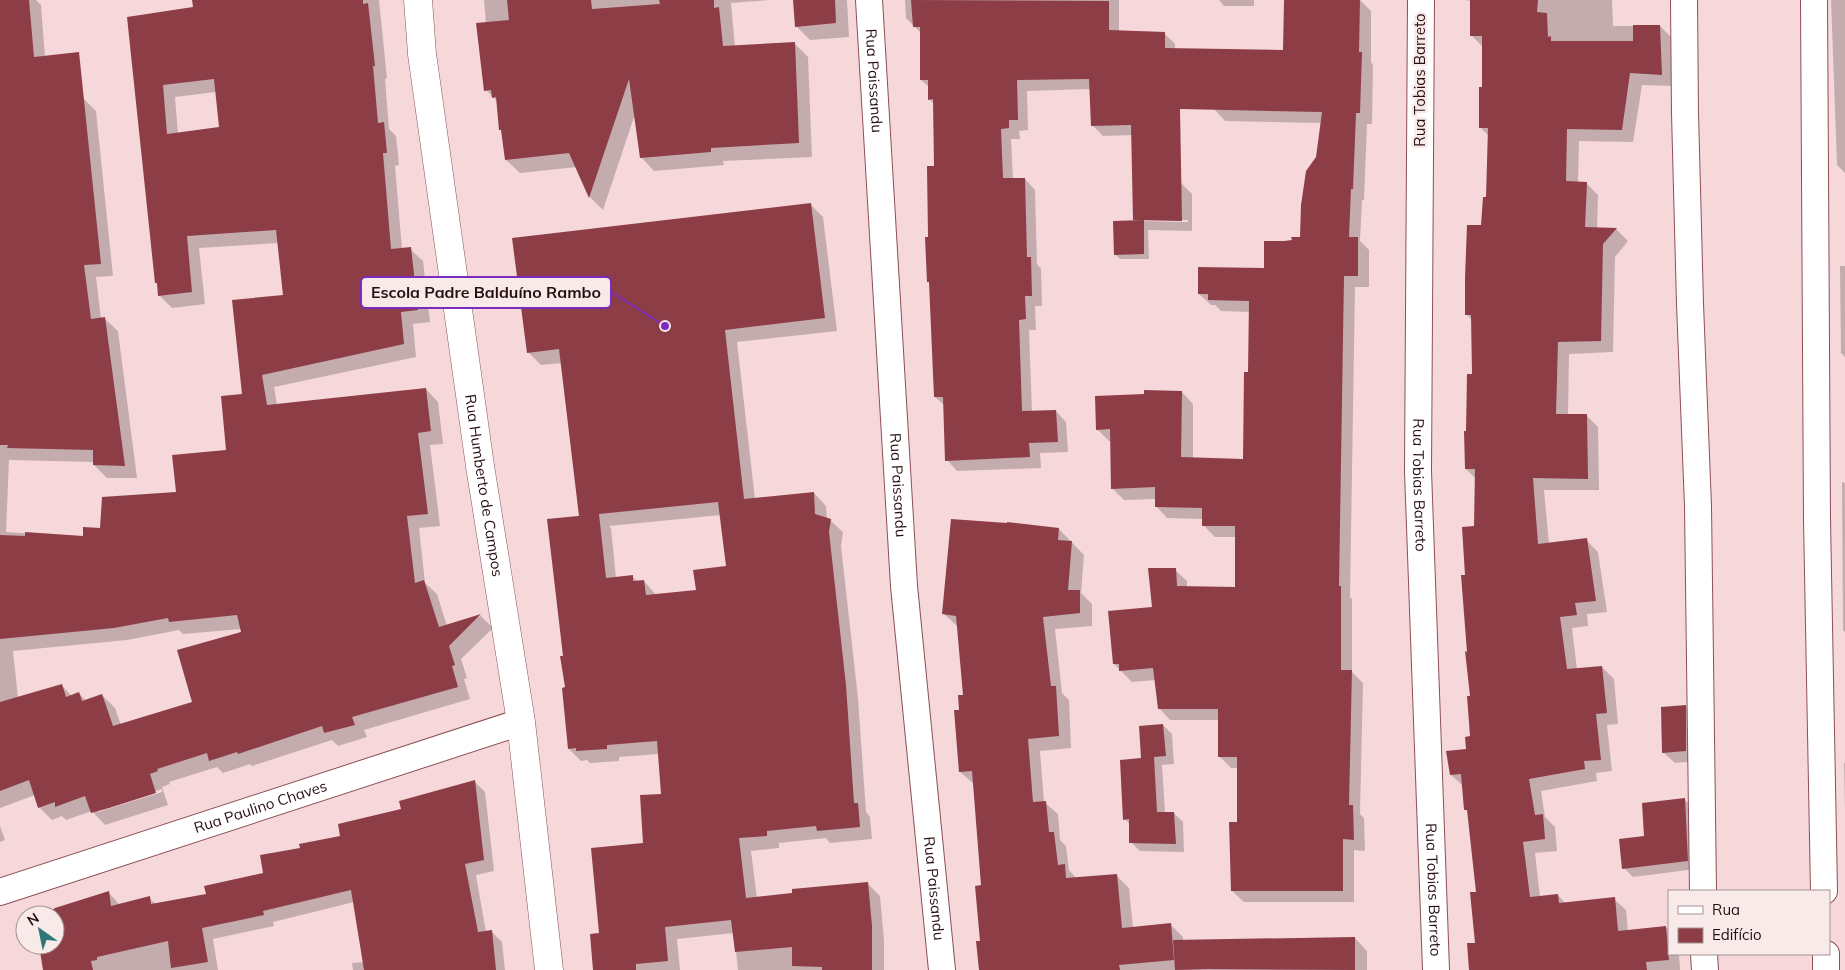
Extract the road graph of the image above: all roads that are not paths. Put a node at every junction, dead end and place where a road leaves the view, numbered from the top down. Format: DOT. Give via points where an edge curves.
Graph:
graph roads {
  1 [pos="418,0"];
  2 [pos="869,0"];
  3 [pos="1421,0"];
  4 [pos="1684,0"];
  5 [pos="1814,0"];
  6 [pos="521,722"];
  7 [pos="1703,890"];
  8 [pos="1824,890"];
  9 [pos="0,892"];
  10 [pos="1704,955"];
  11 [pos="1826,955"];
  12 [pos="549,970"];
  13 [pos="942,970"];
  14 [pos="1436,970"];
  15 [pos="1704,970"];
  16 [pos="1826,970"];
  1 -- 6 [label="street, Rua Humberto de Campos" via="422,54 480,466"];
  2 -- 13 [label="street, Rua Paissandu" via="904,586"];
  3 -- 14 [label="street, Rua Tobias Barreto" via="1418,470"];
  4 -- 7 [label="street" via="1698,506"];
  5 -- 8 [label="street" via="1817,519"];
  6 -- 9 [label="street, Rua Paulino Chaves"];
  6 -- 12 [label="street, Rua Humberto de Campos"];
  10 -- 15 [label="street"];
  11 -- 16 [label="street"];
}
